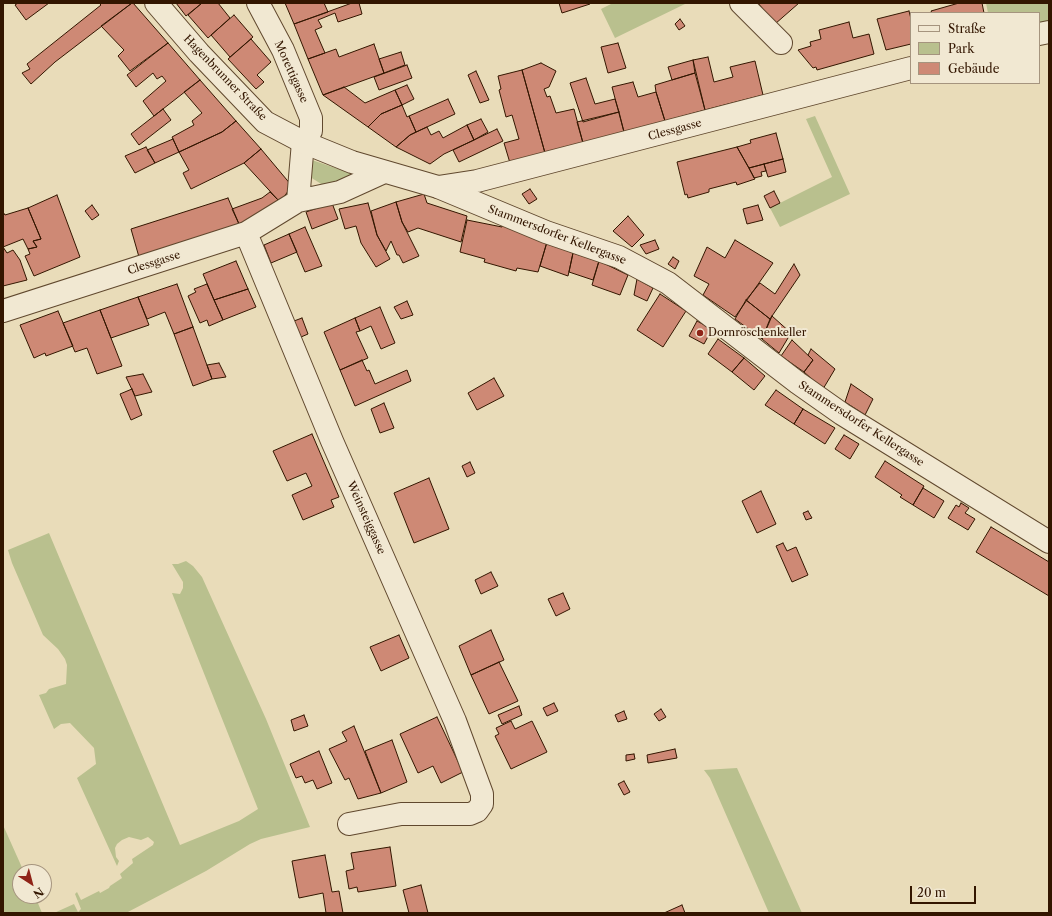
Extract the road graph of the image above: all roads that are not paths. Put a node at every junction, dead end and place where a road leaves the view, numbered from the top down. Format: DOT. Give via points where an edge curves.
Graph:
graph roads {
  1 [pos="156,3"];
  2 [pos="258,3"];
  3 [pos="741,3"];
  4 [pos="781,43"];
  5 [pos="910,68"];
  6 [pos="303,142"];
  7 [pos="384,172"];
  8 [pos="438,187"];
  9 [pos="298,201"];
  10 [pos="246,233"];
  11 [pos="3,311"];
  12 [pos="1049,542"];
  13 [pos="349,824"];
  1 -- 6 [label="street, Hagenbrunner Straße" via="199,53 265,122"];
  2 -- 6 [label="street, Morettigasse" via="283,50 311,118 311,131"];
  3 -- 4 [label="street"];
  5 -- 8 [label="street, Clessgasse" via="478,182"];
  6 -- 7 [label="street, Stammersdorfer Kellergasse"];
  6 -- 9 [label="street"];
  7 -- 8 [label="street, Stammersdorfer Kellergasse"];
  7 -- 9 [label="street, Clessgasse" via="340,192"];
  8 -- 12 [label="street, Stammersdorfer Kellergasse" via="546,232 619,257 668,283 842,414"];
  9 -- 10 [label="street, Clessgasse"];
  10 -- 11 [label="street, Clessgasse"];
  10 -- 13 [label="street, Weinsteiggasse" via="332,441 455,721 482,794 482,804 477,811 470,814 401,814"];
}
